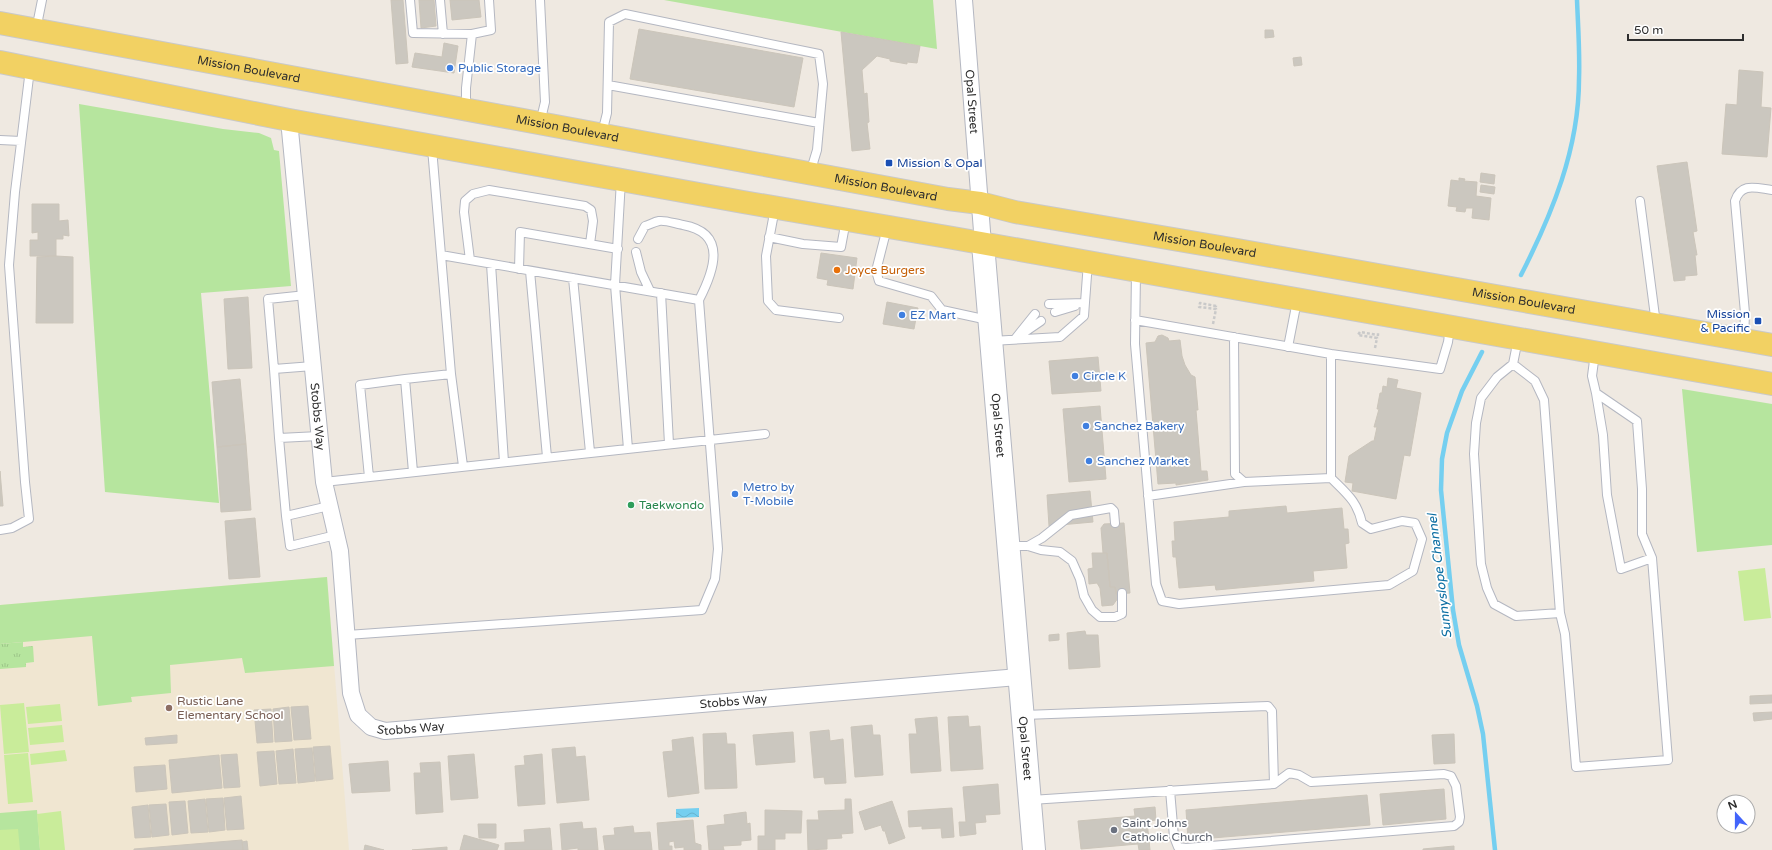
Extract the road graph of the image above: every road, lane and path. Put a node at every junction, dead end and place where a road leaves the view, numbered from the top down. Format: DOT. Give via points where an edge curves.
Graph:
graph roads {
  1 [pos="42,0"];
  2 [pos="410,0"];
  3 [pos="440,0"];
  4 [pos="489,0"];
  5 [pos="540,0"];
  6 [pos="964,0"];
  7 [pos="0,23"];
  8 [pos="35,30"];
  9 [pos="443,34"];
  10 [pos="472,34"];
  11 [pos="0,62"];
  12 [pos="30,68"];
  13 [pos="608,85"];
  14 [pos="466,110"];
  15 [pos="289,120"];
  16 [pos="819,123"];
  17 [pos="540,124"];
  18 [pos="602,135"];
  19 [pos="0,140"];
  20 [pos="21,140"];
  21 [pos="432,146"];
  22 [pos="810,173"];
  23 [pos="621,180"];
  24 [pos="1772,190"];
  25 [pos="1640,201"];
  26 [pos="980,203"];
  27 [pos="775,208"];
  28 [pos="846,220"];
  29 [pos="888,227"];
  30 [pos="769,237"];
  31 [pos="638,239"];
  32 [pos="590,244"];
  33 [pos="983,244"];
  34 [pos="618,249"];
  35 [pos="636,252"];
  36 [pos="441,255"];
  37 [pos="470,260"];
  38 [pos="1088,262"];
  39 [pos="491,264"];
  40 [pos="519,269"];
  41 [pos="530,271"];
  42 [pos="1136,271"];
  43 [pos="573,278"];
  44 [pos="615,285"];
  45 [pos="650,291"];
  46 [pos="661,293"];
  47 [pos="306,295"];
  48 [pos="1297,299"];
  49 [pos="699,300"];
  50 [pos="1217,301"];
  51 [pos="1085,303"];
  52 [pos="1049,304"];
  53 [pos="1055,312"];
  54 [pos="1035,314"];
  55 [pos="839,318"];
  56 [pos="1135,320"];
  57 [pos="1041,321"];
  58 [pos="1656,325"];
  59 [pos="1450,326"];
  60 [pos="990,330"];
  61 [pos="1379,330"];
  62 [pos="1211,334"];
  63 [pos="1234,337"];
  64 [pos="1015,339"];
  65 [pos="1518,339"];
  66 [pos="1744,340"];
  67 [pos="1772,346"];
  68 [pos="1288,347"];
  69 [pos="1595,353"];
  70 [pos="1331,354"];
  71 [pos="1373,360"];
  72 [pos="1513,364"];
  73 [pos="312,366"];
  74 [pos="274,369"];
  75 [pos="451,374"];
  76 [pos="405,378"];
  77 [pos="1772,384"];
  78 [pos="1596,393"];
  79 [pos="765,434"];
  80 [pos="319,436"];
  81 [pos="279,438"];
  82 [pos="709,440"];
  83 [pos="669,444"];
  84 [pos="628,448"];
  85 [pos="590,452"];
  86 [pos="547,457"];
  87 [pos="504,462"];
  88 [pos="463,466"];
  89 [pos="413,472"];
  90 [pos="369,477"];
  91 [pos="1331,478"];
  92 [pos="324,482"];
  93 [pos="1244,482"];
  94 [pos="1148,496"];
  95 [pos="329,506"];
  96 [pos="286,516"];
  97 [pos="1115,523"];
  98 [pos="0,530"];
  99 [pos="336,535"];
  100 [pos="1018,546"];
  101 [pos="1652,558"];
  102 [pos="1122,593"];
  103 [pos="1560,613"];
  104 [pos="347,635"];
  105 [pos="1019,677"];
  106 [pos="1022,715"];
  107 [pos="1274,784"];
  108 [pos="1170,790"];
  109 [pos="1030,800"];
  110 [pos="1034,850"];
  1 -- 8 [label="lane"];
  2 -- 9 [label="lane" via="413,33"];
  3 -- 9 [label="lane"];
  4 -- 10 [label="lane" via="491,30"];
  5 -- 17 [label="lane" via="545,102"];
  6 -- 26 [label="street, Opal Street"];
  7 -- 8 [label="main road, Mission Boulevard"];
  8 -- 14 [label="main road, Mission Boulevard"];
  9 -- 10 [label="lane"];
  10 -- 14 [label="lane"];
  11 -- 12 [label="main road"];
  12 -- 15 [label="main road"];
  12 -- 20 [label="lane"];
  13 -- 16 [label="lane"];
  13 -- 16 [label="lane" via="609,22 625,14 819,54 823,84"];
  13 -- 18 [label="lane" via="607,113"];
  14 -- 17 [label="main road, Mission Boulevard"];
  15 -- 21 [label="main road"];
  15 -- 47 [label="street, Stobbs Way"];
  16 -- 22 [label="lane"];
  17 -- 18 [label="main road, Mission Boulevard"];
  18 -- 22 [label="main road, Mission Boulevard"];
  19 -- 20 [label="lane"];
  20 -- 98 [label="lane" via="9,264 29,519 12,528"];
  21 -- 23 [label="main road"];
  21 -- 36 [label="lane"];
  22 -- 26 [label="main road, Mission Boulevard"];
  23 -- 27 [label="main road"];
  23 -- 34 [label="lane"];
  24 -- 66 [label="lane" via="1742,189 1735,201 1745,313"];
  25 -- 58 [label="lane"];
  26 -- 33 [label="street, Opal Street"];
  26 -- 58 [label="main road, Mission Boulevard" via="1015,212"];
  27 -- 28 [label="main road"];
  27 -- 30 [label="lane"];
  28 -- 29 [label="main road"];
  28 -- 30 [label="lane" via="841,247 804,244"];
  29 -- 33 [label="main road"];
  29 -- 60 [label="lane" via="876,271 878,281 931,296 942,310"];
  30 -- 55 [label="lane" via="766,256 768,301 776,310"];
  31 -- 49 [label="lane" via="645,226 659,221 693,227 707,234 713,248 711,277"];
  32 -- 34 [label="lane"];
  32 -- 37 [label="lane" via="593,221 591,210 585,206 489,190 473,194 465,201"];
  32 -- 40 [label="lane" via="520,232"];
  33 -- 38 [label="main road"];
  33 -- 60 [label="street, Opal Street"];
  34 -- 44 [label="lane"];
  35 -- 45 [label="lane" via="640,272"];
  36 -- 37 [label="lane"];
  36 -- 75 [label="lane"];
  37 -- 39 [label="lane"];
  38 -- 42 [label="main road"];
  38 -- 51 [label="lane"];
  39 -- 40 [label="lane"];
  39 -- 87 [label="lane"];
  40 -- 41 [label="lane"];
  41 -- 43 [label="lane"];
  41 -- 86 [label="lane"];
  42 -- 48 [label="main road"];
  42 -- 56 [label="lane"];
  43 -- 44 [label="lane"];
  43 -- 85 [label="lane"];
  44 -- 45 [label="lane"];
  44 -- 84 [label="lane"];
  45 -- 46 [label="lane"];
  46 -- 49 [label="lane"];
  46 -- 83 [label="lane"];
  47 -- 73 [label="street, Stobbs Way"];
  47 -- 74 [label="lane" via="268,299"];
  48 -- 59 [label="main road"];
  48 -- 68 [label="lane"];
  49 -- 82 [label="lane"];
  50 -- 62 [label="path" via="1216,306 1200,303 1199,307 1216,310"];
  51 -- 52 [label="lane"];
  51 -- 53 [label="lane"];
  51 -- 64 [label="lane" via="1084,316 1060,337"];
  54 -- 64 [label="lane"];
  56 -- 62 [label="lane"];
  56 -- 94 [label="lane" via="1134,344"];
  57 -- 64 [label="lane"];
  58 -- 66 [label="main road, Mission Boulevard"];
  59 -- 65 [label="main road"];
  59 -- 71 [label="lane" via="1440,369"];
  60 -- 64 [label="lane"];
  60 -- 100 [label="street, Opal Street"];
  61 -- 71 [label="path" via="1378,335 1360,332 1358,335 1377,338"];
  62 -- 63 [label="lane"];
  63 -- 68 [label="lane"];
  63 -- 93 [label="lane" via="1235,474"];
  65 -- 69 [label="main road"];
  65 -- 72 [label="lane"];
  66 -- 67 [label="main road, Mission Boulevard"];
  68 -- 70 [label="lane"];
  69 -- 77 [label="main road"];
  69 -- 78 [label="lane" via="1592,376"];
  70 -- 71 [label="lane"];
  70 -- 91 [label="lane"];
  72 -- 103 [label="lane" via="1535,381 1544,400"];
  72 -- 103 [label="lane" via="1497,377 1481,398 1476,423 1474,454 1481,564 1494,604 1516,616"];
  73 -- 74 [label="lane"];
  73 -- 80 [label="street, Stobbs Way"];
  74 -- 81 [label="lane"];
  75 -- 76 [label="lane"];
  75 -- 88 [label="lane"];
  76 -- 89 [label="lane"];
  76 -- 90 [label="lane" via="360,386"];
  78 -- 101 [label="lane" via="1637,421 1642,534"];
  78 -- 101 [label="lane" via="1603,435 1607,495 1621,569"];
  79 -- 82 [label="lane"];
  80 -- 81 [label="lane"];
  80 -- 92 [label="street, Stobbs Way"];
  81 -- 96 [label="lane"];
  82 -- 83 [label="lane"];
  82 -- 104 [label="lane" via="718,549 715,579 702,610"];
  83 -- 84 [label="lane"];
  84 -- 85 [label="lane"];
  85 -- 86 [label="lane"];
  86 -- 87 [label="lane"];
  87 -- 88 [label="lane"];
  88 -- 89 [label="lane"];
  89 -- 90 [label="lane"];
  90 -- 92 [label="lane"];
  91 -- 93 [label="lane"];
  91 -- 94 [label="lane" via="1353,499 1362,523 1371,529 1402,521 1415,523 1422,539 1413,571 1389,585 1179,604 1162,601 1156,584"];
  92 -- 95 [label="street, Stobbs Way"];
  93 -- 94 [label="lane"];
  95 -- 96 [label="lane"];
  95 -- 99 [label="street, Stobbs Way"];
  96 -- 99 [label="lane" via="290,546"];
  97 -- 100 [label="lane" via="1114,511 1111,508 1071,515 1042,538"];
  99 -- 104 [label="street, Stobbs Way" via="340,551"];
  100 -- 102 [label="lane" via="1060,552 1072,561 1084,596 1092,610 1100,617 1115,617 1122,614"];
  100 -- 105 [label="street, Opal Street"];
  101 -- 103 [label="lane" via="1668,760 1576,767 1565,634"];
  104 -- 105 [label="street, Stobbs Way" via="351,693 358,715 371,727 385,731"];
  105 -- 106 [label="street, Opal Street"];
  106 -- 107 [label="lane" via="1268,706 1272,712"];
  106 -- 109 [label="street, Opal Street"];
  107 -- 108 [label="lane"];
  107 -- 108 [label="lane" via="1290,774 1299,775 1311,782 1444,774 1451,776 1456,786 1460,817 1454,826 1186,848 1178,847 1174,837"];
  108 -- 109 [label="lane"];
  109 -- 110 [label="street, Opal Street"];
}
